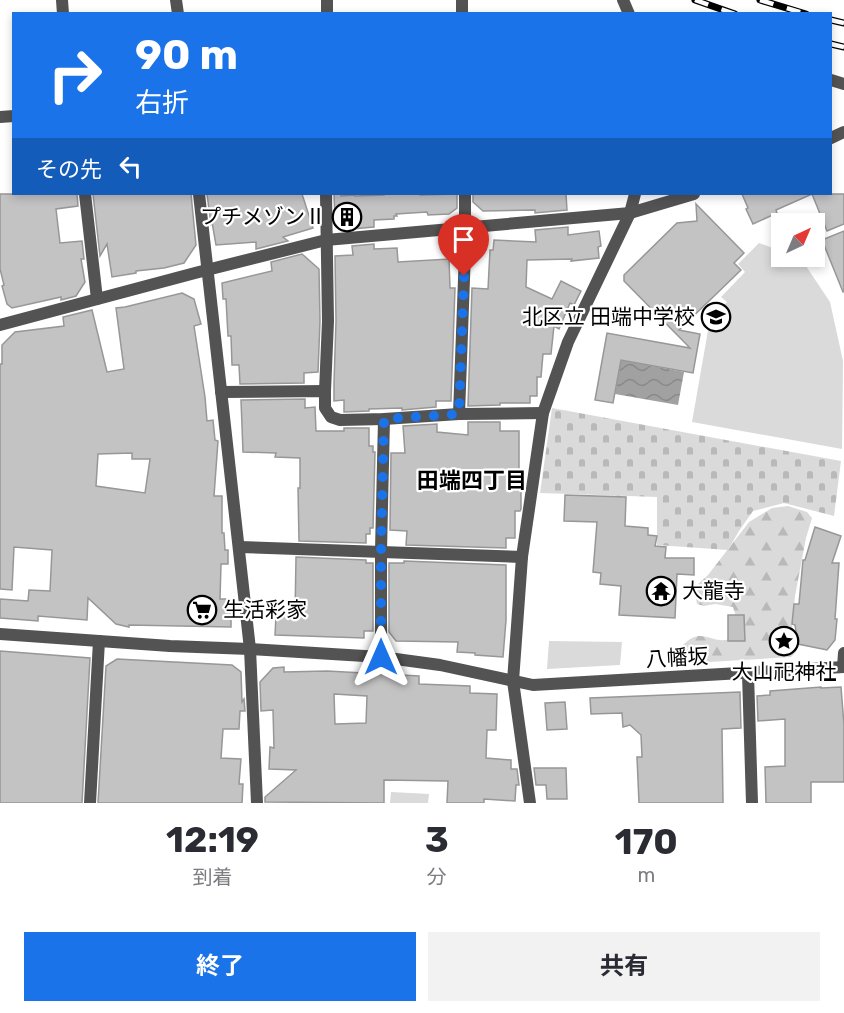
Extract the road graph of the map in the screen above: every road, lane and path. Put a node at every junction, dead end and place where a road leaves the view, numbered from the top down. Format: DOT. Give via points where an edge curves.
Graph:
graph roads {
  1 [pos="85,195"];
  2 [pos="199,195"];
  3 [pos="326,195"];
  4 [pos="465,195"];
  5 [pos="635,195"];
  6 [pos="691,195"];
  7 [pos="630,213"];
  8 [pos="465,228"];
  9 [pos="326,240"];
  10 [pos="207,270"];
  11 [pos="97,299"];
  12 [pos="0,325"];
  13 [pos="325,391"];
  14 [pos="221,392"];
  15 [pos="543,413"];
  16 [pos="459,414"];
  17 [pos="384,419"];
  18 [pos="239,547"];
  19 [pos="381,551"];
  20 [pos="522,557"];
  21 [pos="0,634"];
  22 [pos="99,641"];
  23 [pos="250,649"];
  24 [pos="844,653"];
  25 [pos="381,657"];
  26 [pos="843,667"];
  27 [pos="748,674"];
  28 [pos="513,681"];
  29 [pos="90,803"];
  30 [pos="257,803"];
  31 [pos="530,803"];
  32 [pos="752,803"];
  1 -- 11 [label="street"];
  2 -- 10 [label="street"];
  3 -- 9 [label="street"];
  4 -- 8 [label="street"];
  5 -- 7 [label="street"];
  6 -- 7 [label="street"];
  7 -- 8 [label="street"];
  7 -- 15 [label="street" via="568,342"];
  8 -- 9 [label="street"];
  8 -- 16 [label="street"];
  9 -- 10 [label="street"];
  9 -- 13 [label="street"];
  10 -- 11 [label="street"];
  10 -- 14 [label="street"];
  11 -- 12 [label="street"];
  13 -- 14 [label="street"];
  13 -- 17 [label="street" via="325,408 331,417"];
  14 -- 18 [label="street"];
  15 -- 16 [label="street"];
  15 -- 20 [label="street"];
  16 -- 17 [label="street"];
  17 -- 19 [label="street"];
  18 -- 19 [label="street"];
  18 -- 23 [label="street"];
  19 -- 20 [label="street"];
  19 -- 25 [label="street"];
  20 -- 28 [label="street"];
  21 -- 22 [label="street, 八幡坂"];
  22 -- 23 [label="street, 八幡坂"];
  22 -- 29 [label="street"];
  23 -- 25 [label="street, 八幡坂"];
  23 -- 30 [label="street"];
  24 -- 26 [label="street"];
  25 -- 28 [label="street, 八幡坂"];
  26 -- 27 [label="street, 八幡坂"];
  27 -- 28 [label="street, 八幡坂" via="533,685"];
  27 -- 32 [label="street"];
  28 -- 31 [label="street"];
}
